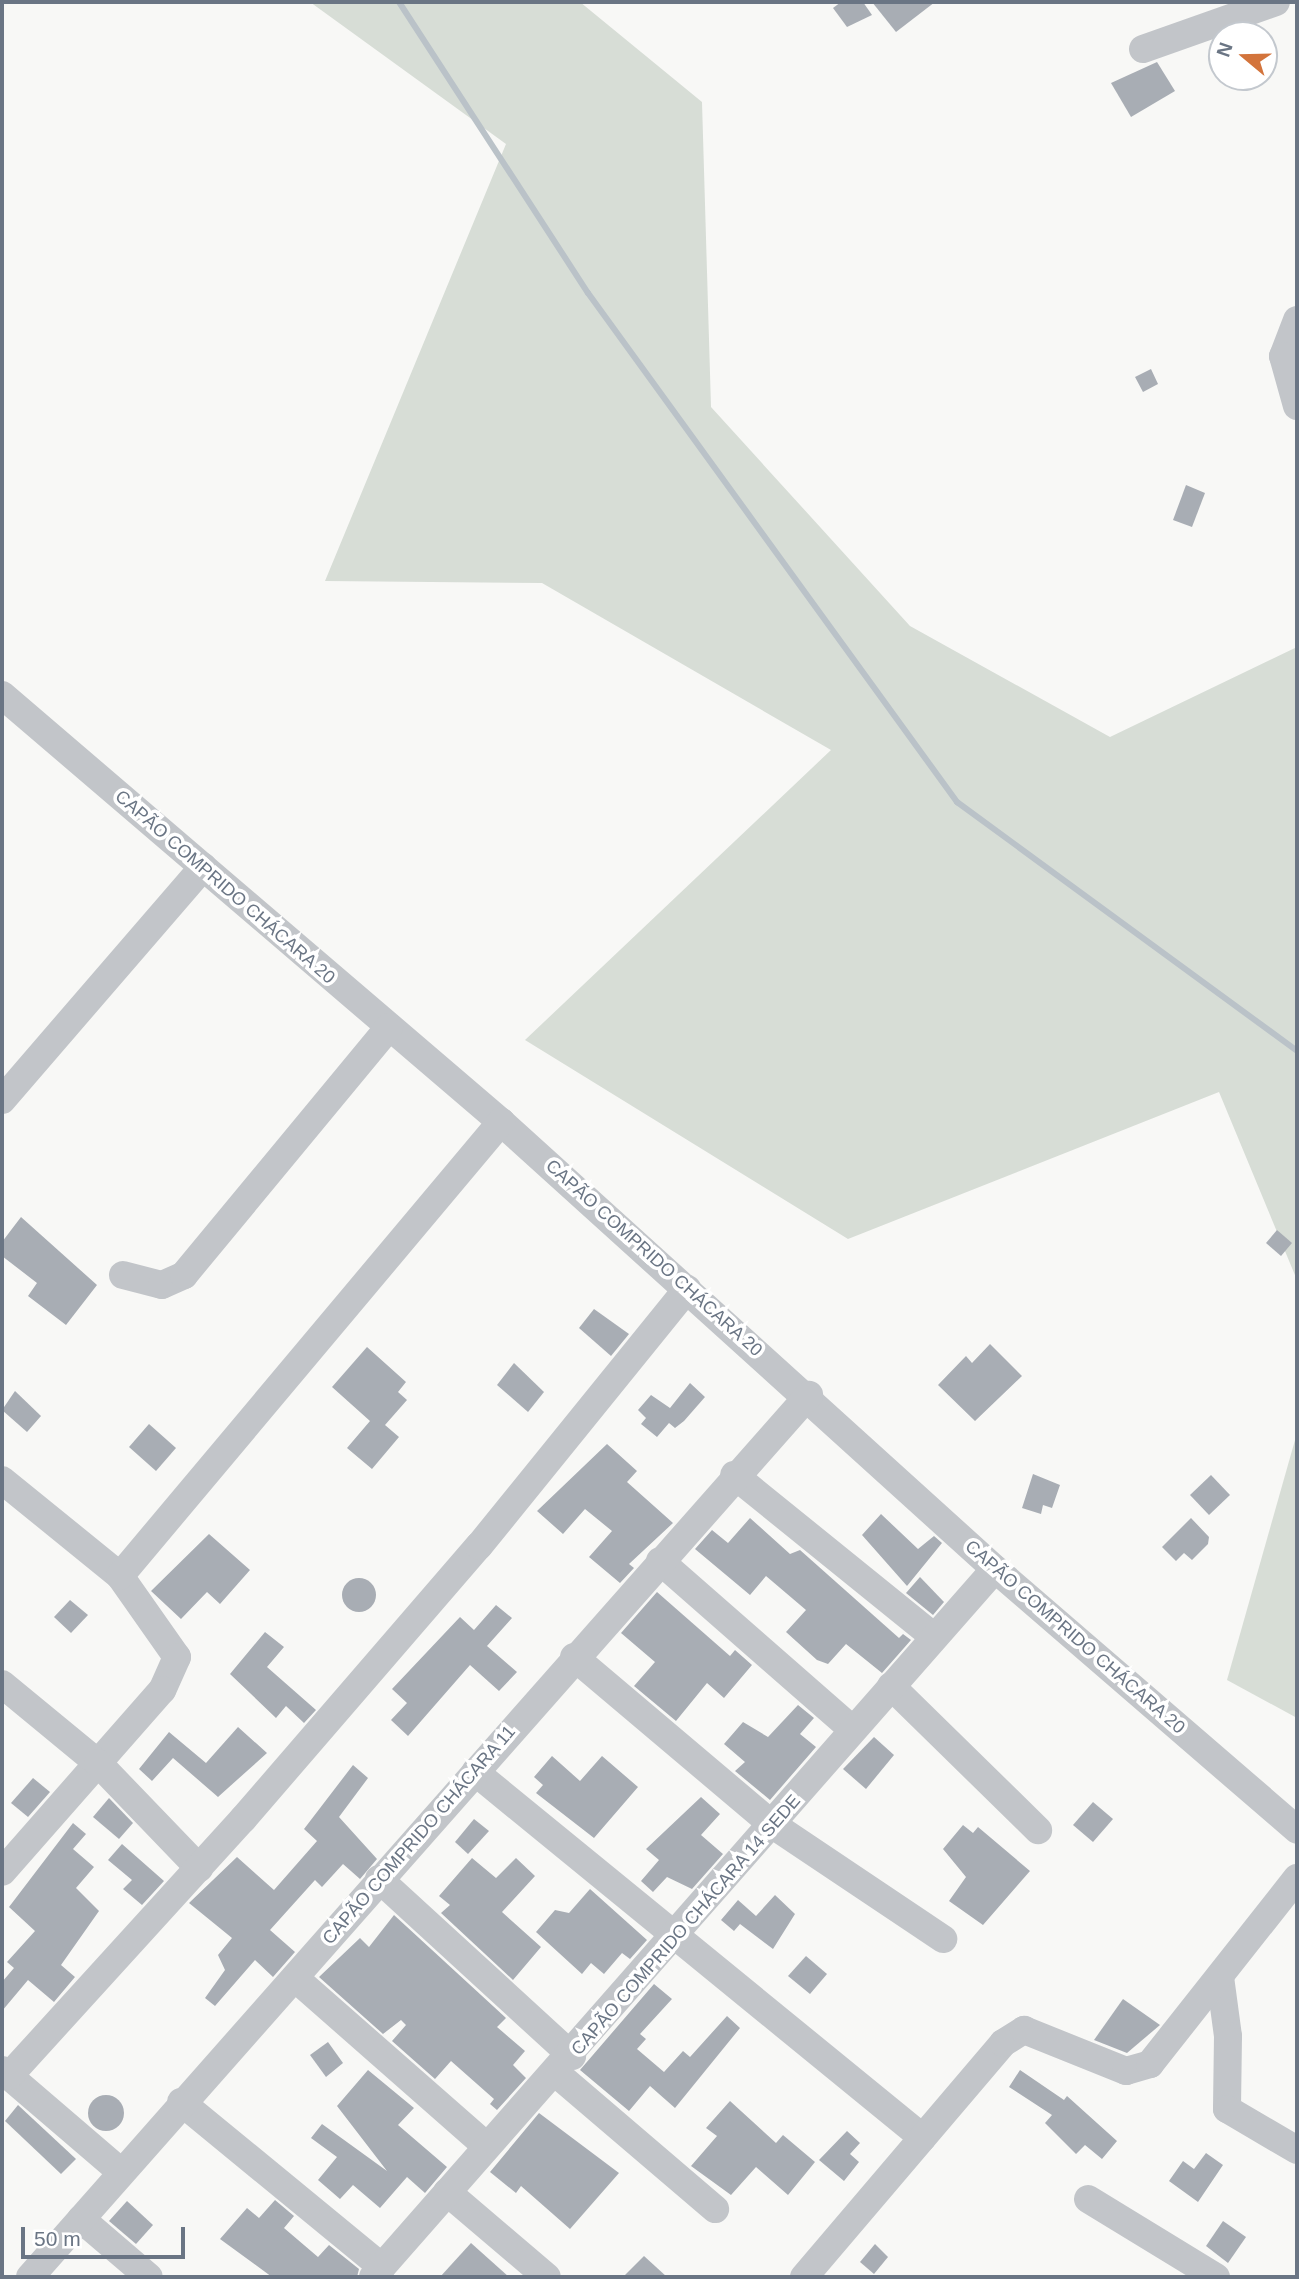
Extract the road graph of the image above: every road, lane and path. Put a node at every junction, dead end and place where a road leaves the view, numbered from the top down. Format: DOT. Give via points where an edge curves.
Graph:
graph roads {
  1 [pos="1276,2"];
  2 [pos="1143,49"];
  3 [pos="1297,320"];
  4 [pos="1297,406"];
  5 [pos="2,695"];
  6 [pos="203,867"];
  7 [pos="389,1027"];
  8 [pos="2,1100"];
  9 [pos="500,1122"];
  10 [pos="123,1275"];
  11 [pos="687,1289"];
  12 [pos="809,1395"];
  13 [pos="734,1475"];
  14 [pos="2,1480"];
  15 [pos="660,1561"];
  16 [pos="995,1569"];
  17 [pos="120,1576"];
  18 [pos="934,1637"];
  19 [pos="574,1657"];
  20 [pos="2,1684"];
  21 [pos="891,1686"];
  22 [pos="852,1729"];
  23 [pos="98,1763"];
  24 [pos="475,1772"];
  25 [pos="774,1825"];
  26 [pos="1038,1830"];
  27 [pos="1297,1830"];
  28 [pos="199,1868"];
  29 [pos="2,1872"];
  30 [pos="1297,1878"];
  31 [pos="379,1879"];
  32 [pos="672,1939"];
  33 [pos="943,1940"];
  34 [pos="1220,1977"];
  35 [pos="295,1978"];
  36 [pos="565,2065"];
  37 [pos="5,2073"];
  38 [pos="181,2102"];
  39 [pos="923,2138"];
  40 [pos="486,2146"];
  41 [pos="1297,2150"];
  42 [pos="121,2172"];
  43 [pos="447,2192"];
  44 [pos="1088,2199"];
  45 [pos="715,2209"];
  46 [pos="80,2219"];
  47 [pos="377,2272"];
  48 [pos="30,2277"];
  49 [pos="149,2277"];
  50 [pos="547,2277"];
  51 [pos="804,2277"];
  52 [pos="1216,2277"];
  1 -- 2 [label="street"];
  3 -- 4 [label="street" via="1283,356"];
  5 -- 6 [label="street, CAPÃO COMPRIDO CHÁCARA 20"];
  6 -- 7 [label="street, CAPÃO COMPRIDO CHÁCARA 20"];
  6 -- 8 [label="street"];
  7 -- 9 [label="street, CAPÃO COMPRIDO CHÁCARA 20"];
  7 -- 10 [label="street" via="184,1275 162,1285"];
  9 -- 11 [label="street, CAPÃO COMPRIDO CHÁCARA 20"];
  9 -- 17 [label="street"];
  11 -- 12 [label="street, CAPÃO COMPRIDO CHÁCARA 20"];
  11 -- 28 [label="street" via="480,1546"];
  12 -- 13 [label="street, CAPÃO COMPRIDO CHÁCARA 11"];
  12 -- 16 [label="street, CAPÃO COMPRIDO CHÁCARA 20"];
  13 -- 15 [label="street, CAPÃO COMPRIDO CHÁCARA 11"];
  13 -- 18 [label="street"];
  14 -- 17 [label="street"];
  15 -- 19 [label="street, CAPÃO COMPRIDO CHÁCARA 11"];
  15 -- 22 [label="street"];
  16 -- 18 [label="street, CAPÃO COMPRIDO CHÁCARA 14 SEDE"];
  16 -- 27 [label="street, CAPÃO COMPRIDO CHÁCARA 20"];
  17 -- 23 [label="street" via="173,1650 176,1668"];
  18 -- 21 [label="street, CAPÃO COMPRIDO CHÁCARA 14 SEDE"];
  19 -- 24 [label="street, CAPÃO COMPRIDO CHÁCARA 11"];
  19 -- 25 [label="street"];
  20 -- 23 [label="street"];
  21 -- 22 [label="street, CAPÃO COMPRIDO CHÁCARA 14 SEDE"];
  21 -- 26 [label="street"];
  22 -- 25 [label="street, CAPÃO COMPRIDO CHÁCARA 14 SEDE"];
  23 -- 28 [label="street"];
  23 -- 29 [label="street"];
  24 -- 31 [label="street, CAPÃO COMPRIDO CHÁCARA 11"];
  24 -- 32 [label="street"];
  25 -- 32 [label="street, CAPÃO COMPRIDO CHÁCARA 14 SEDE"];
  25 -- 33 [label="street"];
  28 -- 37 [label="street"];
  30 -- 34 [label="street"];
  31 -- 35 [label="street, CAPÃO COMPRIDO CHÁCARA 11"];
  31 -- 36 [label="street"];
  32 -- 36 [label="street, CAPÃO COMPRIDO CHÁCARA 14 SEDE"];
  32 -- 39 [label="street"];
  34 -- 39 [label="street" via="1150,2064 1126,2071 1024,2029 1003,2043"];
  34 -- 41 [label="street" via="1228,2036 1227,2109"];
  35 -- 38 [label="street, CAPÃO COMPRIDO CHÁCARA 11"];
  35 -- 40 [label="street"];
  36 -- 40 [label="street, CAPÃO COMPRIDO CHÁCARA 14 SEDE"];
  36 -- 45 [label="street"];
  37 -- 42 [label="street"];
  38 -- 42 [label="street, CAPÃO COMPRIDO CHÁCARA 11"];
  38 -- 47 [label="street"];
  39 -- 51 [label="street"];
  40 -- 43 [label="street, CAPÃO COMPRIDO CHÁCARA 14 SEDE"];
  42 -- 46 [label="street, CAPÃO COMPRIDO CHÁCARA 11"];
  43 -- 47 [label="street, CAPÃO COMPRIDO CHÁCARA 14 SEDE"];
  43 -- 50 [label="street"];
  44 -- 52 [label="street"];
  46 -- 48 [label="street, CAPÃO COMPRIDO CHÁCARA 11"];
  46 -- 49 [label="street"];
}
